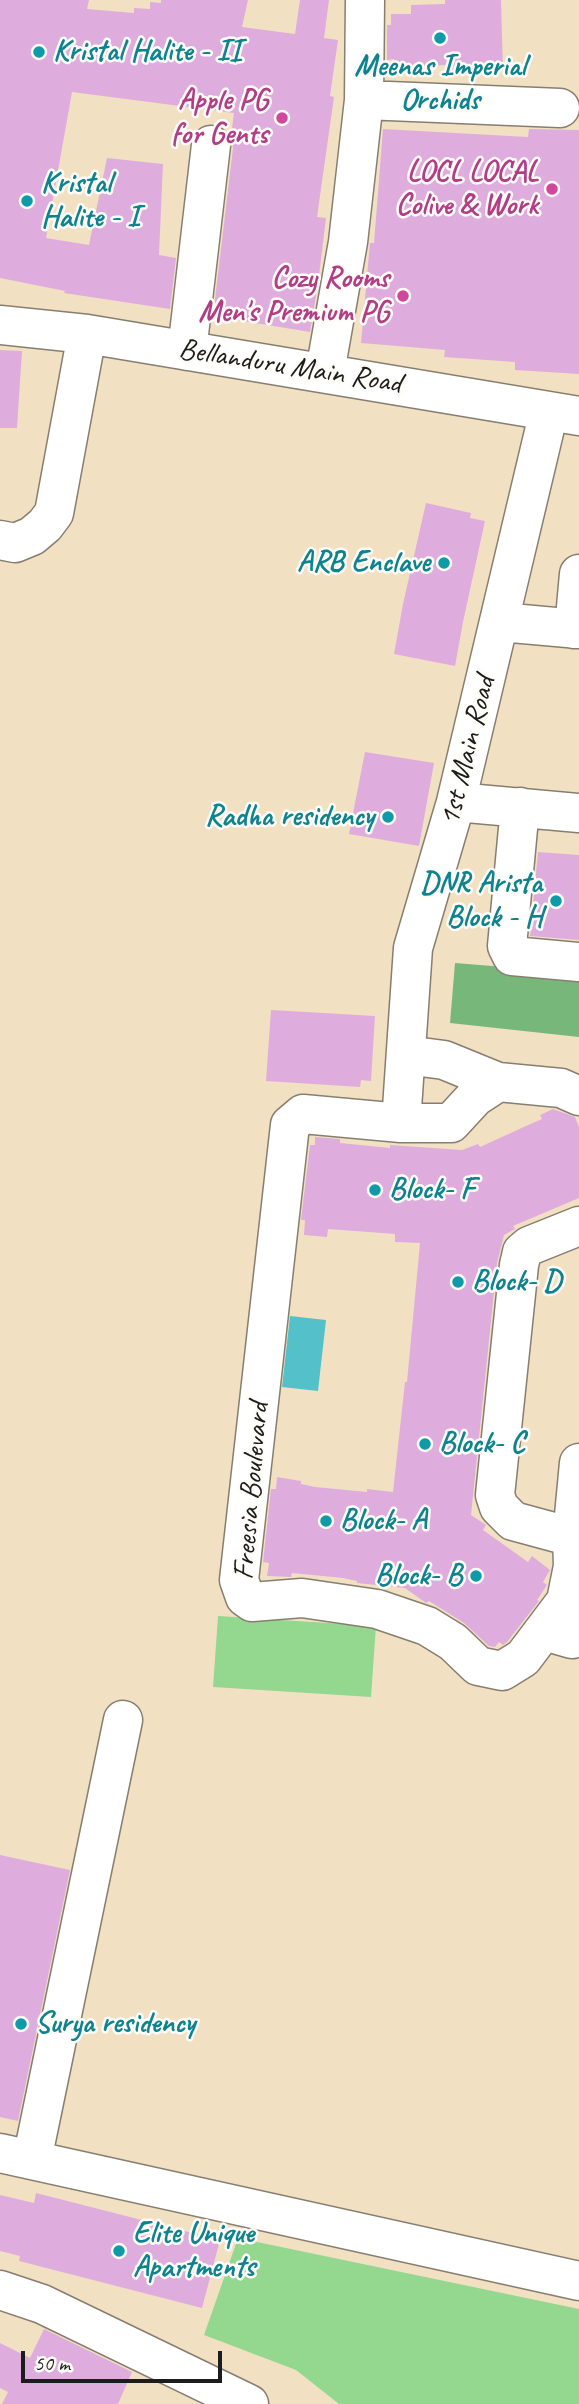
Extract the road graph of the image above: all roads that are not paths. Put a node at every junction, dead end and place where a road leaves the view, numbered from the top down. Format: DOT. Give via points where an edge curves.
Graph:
graph roads {
  1 [pos="365,0"];
  2 [pos="364,100"];
  3 [pos="560,108"];
  4 [pos="211,145"];
  5 [pos="0,326"];
  6 [pos="87,334"];
  7 [pos="187,351"];
  8 [pos="325,372"];
  9 [pos="564,413"];
  10 [pos="16,538"];
  11 [pos="579,574"];
  12 [pos="500,622"];
  13 [pos="576,629"];
  14 [pos="456,802"];
  15 [pos="520,807"];
  16 [pos="579,813"];
  17 [pos="579,962"];
  18 [pos="406,1055"];
  19 [pos="579,1079"];
  20 [pos="498,1082"];
  21 [pos="537,1086"];
  22 [pos="579,1096"];
  23 [pos="402,1108"];
  24 [pos="579,1226"];
  25 [pos="579,1463"];
  26 [pos="575,1538"];
  27 [pos="123,1720"];
  28 [pos="16,2156"];
  29 [pos="579,2281"];
  30 [pos="4,2302"];
  31 [pos="113,2339"];
  32 [pos="186,2392"];
  33 [pos="248,2404"];
  1 -- 2 [label="street"];
  2 -- 3 [label="street"];
  2 -- 8 [label="street" via="348,242"];
  4 -- 7 [label="street"];
  5 -- 6 [label="street, Bellanduru Main Road"];
  6 -- 7 [label="street, Bellanduru Main Road"];
  6 -- 10 [label="street" via="54,513 46,525"];
  7 -- 8 [label="street, Bellanduru Main Road"];
  8 -- 9 [label="street, Bellanduru Main Road"];
  9 -- 12 [label="street, 1st Main Road"];
  11 -- 13 [label="street"];
  12 -- 13 [label="street"];
  12 -- 14 [label="street, 1st Main Road"];
  14 -- 15 [label="street"];
  14 -- 18 [label="street, 1st Main Road" via="413,948"];
  15 -- 16 [label="street"];
  15 -- 17 [label="street" via="507,946 512,956"];
  18 -- 20 [label="street" via="444,1060"];
  18 -- 23 [label="street, 1st Main Road"];
  19 -- 21 [label="street" via="559,1072"];
  20 -- 21 [label="street"];
  20 -- 23 [label="street, Freesia Boulevard" via="475,1097 451,1123"];
  21 -- 22 [label="street" via="561,1088"];
  23 -- 26 [label="street, Freesia Boulevard" via="303,1114 290,1125 239,1580 245,1597 252,1602 302,1598 377,1609 427,1626 478,1666 502,1671 523,1658 566,1601"];
  24 -- 26 [label="street" via="522,1252 495,1495 499,1507 513,1521"];
  25 -- 26 [label="street"];
  27 -- 28 [label="street"];
  28 -- 29 [label="street"];
  30 -- 31 [label="street" via="42,2304"];
  31 -- 32 [label="street" via="111,2354"];
  31 -- 33 [label="street"];
}
